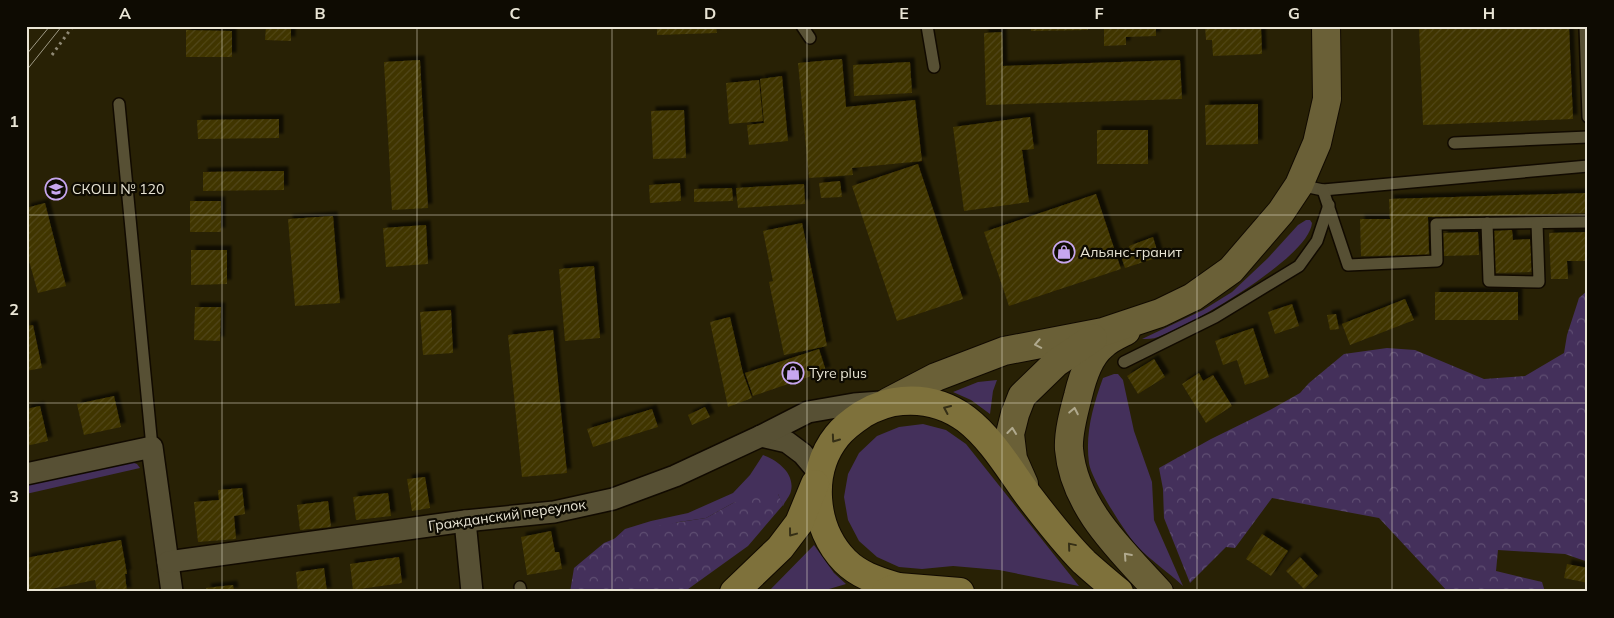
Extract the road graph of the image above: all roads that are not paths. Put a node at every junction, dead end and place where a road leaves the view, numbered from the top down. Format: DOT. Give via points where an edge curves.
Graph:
graph roads {
  1 [pos="802,26"];
  2 [pos="927,26"];
  3 [pos="1326,26"];
  4 [pos="1585,26"];
  5 [pos="810,38"];
  6 [pos="934,67"];
  7 [pos="119,104"];
  8 [pos="1588,117"];
  9 [pos="1588,137"];
  10 [pos="1454,143"];
  11 [pos="1588,166"];
  12 [pos="1311,187"];
  13 [pos="1329,205"];
  14 [pos="1588,222"];
  15 [pos="1487,223"];
  16 [pos="1537,223"];
  17 [pos="1160,313"];
  18 [pos="1103,332"];
  19 [pos="1124,362"];
  20 [pos="888,402"];
  21 [pos="761,436"];
  22 [pos="152,447"];
  23 [pos="819,473"];
  24 [pos="26,474"];
  25 [pos="1028,494"];
  26 [pos="465,521"];
  27 [pos="168,562"];
  28 [pos="892,589"];
  29 [pos="172,592"];
  30 [pos="472,592"];
  31 [pos="734,592"];
  32 [pos="960,592"];
  33 [pos="1118,592"];
  34 [pos="1159,592"];
  1 -- 5 [label="lane"];
  2 -- 6 [label="lane"];
  3 -- 12 [label="main road" via="1327,99"];
  4 -- 8 [label="lane"];
  7 -- 22 [label="lane"];
  9 -- 10 [label="lane"];
  11 -- 12 [label="lane"];
  12 -- 13 [label="lane"];
  12 -- 17 [label="main road" via="1281,212 1231,270 1193,297"];
  13 -- 15 [label="lane" via="1348,265 1437,261 1436,224"];
  13 -- 19 [label="lane" via="1317,241 1299,266 1214,317"];
  14 -- 16 [label="lane"];
  15 -- 16 [label="lane"];
  15 -- 16 [label="lane" via="1489,282 1539,282"];
  17 -- 18 [label="main road"];
  34 -- 17 [label="main road, one-way" via="1097,521 1078,486 1069,447 1074,410 1088,364 1102,345"];
  18 -- 20 [label="main road, one-way" via="1004,351 936,377"];
  25 -- 18 [label="main road, one-way" via="1013,459 1010,434 1022,396 1056,363"];
  20 -- 21 [label="street, Гражданский переулок" via="808,412"];
  20 -- 23 [label="main road, one-way" via="856,419 837,435"];
  25 -- 20 [label="main road, one-way" via="1004,460 967,420 925,401"];
  21 -- 23 [label="street" via="787,442"];
  21 -- 26 [label="street, Гражданский переулок" via="675,476 613,499 554,512"];
  22 -- 24 [label="street"];
  22 -- 27 [label="street"];
  23 -- 28 [label="main road" via="818,505 826,535 844,560 856,570"];
  23 -- 31 [label="main road, one-way" via="799,523 780,548"];
  33 -- 25 [label="main road, one-way" via="1083,561"];
  26 -- 27 [label="street, Гражданский переулок"];
  26 -- 30 [label="street"];
  27 -- 29 [label="street"];
  28 -- 32 [label="main road"];
}
